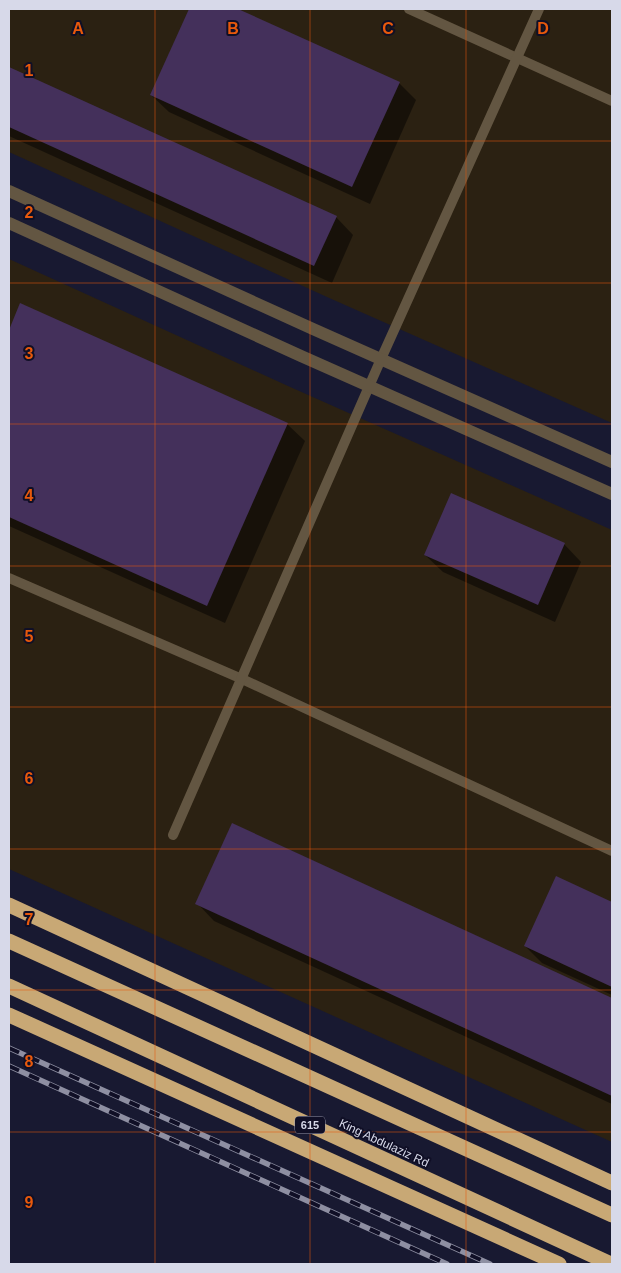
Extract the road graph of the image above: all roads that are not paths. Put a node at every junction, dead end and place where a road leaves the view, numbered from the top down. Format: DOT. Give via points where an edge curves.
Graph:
graph roads {
  1 [pos="409,9"];
  2 [pos="539,9"];
  3 [pos="517,58"];
  4 [pos="612,101"];
  5 [pos="9,191"];
  6 [pos="9,223"];
  7 [pos="381,359"];
  8 [pos="370,386"];
  9 [pos="612,462"];
  10 [pos="612,494"];
  11 [pos="9,578"];
  12 [pos="242,679"];
  13 [pos="174,835"];
  14 [pos="612,851"];
  15 [pos="9,905"];
  16 [pos="9,941"];
  17 [pos="9,986"];
  18 [pos="9,1015"];
  19 [pos="612,1183"];
  20 [pos="612,1215"];
  21 [pos="559,1264"];
  22 [pos="610,1264"];
  1 -- 3 [label="lane"];
  2 -- 3 [label="lane"];
  3 -- 4 [label="lane"];
  3 -- 7 [label="lane"];
  5 -- 7 [label="street"];
  6 -- 8 [label="street"];
  7 -- 8 [label="lane"];
  7 -- 9 [label="street"];
  8 -- 10 [label="street"];
  8 -- 12 [label="lane"];
  11 -- 12 [label="lane"];
  12 -- 13 [label="lane"];
  12 -- 14 [label="lane"];
  15 -- 19 [label="highway"];
  16 -- 20 [label="highway"];
  17 -- 22 [label="highway, King Abdulaziz Rd / 615"];
  18 -- 21 [label="highway"];
}
